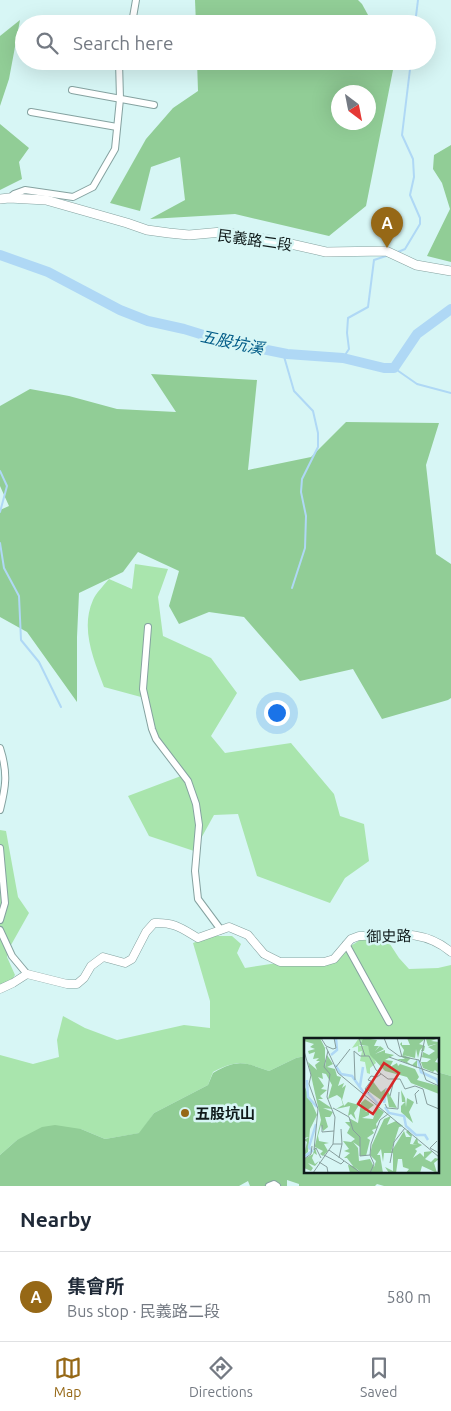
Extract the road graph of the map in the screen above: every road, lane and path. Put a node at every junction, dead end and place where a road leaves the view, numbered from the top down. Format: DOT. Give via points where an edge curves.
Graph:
graph roads {
  1 [pos="136,0"];
  2 [pos="133,15"];
  3 [pos="119,70"];
  4 [pos="72,90"];
  5 [pos="120,99"];
  6 [pos="154,105"];
  7 [pos="31,112"];
  8 [pos="117,127"];
  9 [pos="5,198"];
  10 [pos="451,271"];
  11 [pos="148,627"];
  12 [pos="0,748"];
  13 [pos="0,810"];
  14 [pos="0,848"];
  15 [pos="0,920"];
  16 [pos="0,930"];
  17 [pos="221,930"];
  18 [pos="346,944"];
  19 [pos="451,952"];
  20 [pos="27,974"];
  21 [pos="0,989"];
  22 [pos="389,1022"];
  23 [pos="269,1186"];
  24 [pos="276,1186"];
  1 -- 2 [label="street"];
  3 -- 5 [label="street"];
  4 -- 5 [label="street"];
  5 -- 6 [label="street"];
  5 -- 8 [label="street"];
  7 -- 8 [label="street"];
  8 -- 9 [label="street" via="114,149 93,188 73,197 25,190"];
  9 -- 10 [label="main road, 民義路二段" via="46,200 147,230 189,235 222,232 326,252 386,251 416,266"];
  11 -- 17 [label="street" via="143,689 152,729 188,781 196,804 199,825 195,871 198,899"];
  12 -- 13 [label="street" via="6,786"];
  14 -- 15 [label="street" via="5,903"];
  16 -- 20 [label="street" via="12,956"];
  17 -- 18 [label="street, 御史路" via="229,927 248,935 264,954 280,962 324,962 334,959"];
  17 -- 20 [label="street, 御史路" via="198,938 169,923 154,924 146,932 132,959 125,963 103,957 77,984"];
  18 -- 19 [label="street, 御史路" via="358,936 410,934 422,935"];
  18 -- 22 [label="street"];
  20 -- 21 [label="street"];
  23 -- 24 [label="street"];
}
